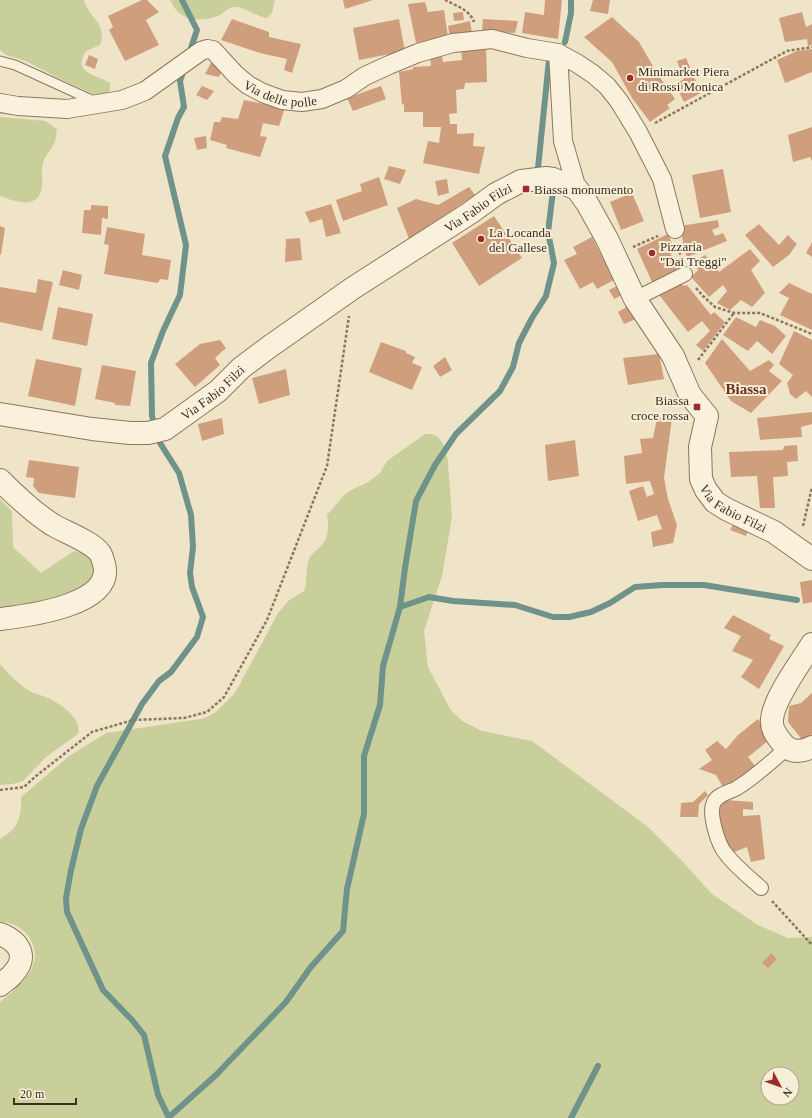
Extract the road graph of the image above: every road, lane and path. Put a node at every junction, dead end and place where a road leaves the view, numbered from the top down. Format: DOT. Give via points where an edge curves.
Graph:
graph roads {
  1 [pos="445,0"];
  2 [pos="478,40"];
  3 [pos="812,47"];
  4 [pos="558,53"];
  5 [pos="0,61"];
  6 [pos="0,103"];
  7 [pos="101,104"];
  8 [pos="638,132"];
  9 [pos="577,189"];
  10 [pos="675,229"];
  11 [pos="614,254"];
  12 [pos="685,274"];
  13 [pos="353,288"];
  14 [pos="635,299"];
  15 [pos="734,313"];
  16 [pos="812,334"];
  17 [pos="673,356"];
  18 [pos="0,414"];
  19 [pos="0,480"];
  20 [pos="812,487"];
  21 [pos="808,556"];
  22 [pos="0,619"];
  23 [pos="812,644"];
  24 [pos="812,747"];
  25 [pos="787,748"];
  26 [pos="0,790"];
  27 [pos="761,888"];
  28 [pos="0,934"];
  29 [pos="812,945"];
  30 [pos="0,985"];
  1 -- 2 [label="path" via="460,6 472,16"];
  2 -- 4 [label="street, Via delle polle" via="492,38"];
  2 -- 7 [label="street, Via delle polle" via="453,43 418,53 365,76 346,89 322,99 302,102 282,100 248,85 213,50 204,49 145,91 122,100"];
  3 -- 8 [label="path" via="787,51"];
  4 -- 8 [label="street, Via delle polle" via="578,64 607,86"];
  4 -- 9 [label="street" via="563,141"];
  5 -- 7 [label="lane" via="15,65"];
  6 -- 7 [label="street, Via delle polle" via="68,109"];
  8 -- 10 [label="street, Via delle polle" via="662,179"];
  9 -- 11 [label="street, Via Fabio Filzi" via="597,219"];
  9 -- 13 [label="street, Via Fabio Filzi" via="553,178 521,181 496,194"];
  10 -- 11 [label="path"];
  10 -- 12 [label="path"];
  11 -- 14 [label="street, Via Fabio Filzi"];
  12 -- 14 [label="street"];
  12 -- 15 [label="path" via="702,296 715,307"];
  13 -- 18 [label="street, Via Fabio Filzi" via="241,368 218,391 165,429 148,433 130,433"];
  13 -- 26 [label="path" via="326,466 267,620 224,697 207,712 192,716 133,720 92,732 24,787"];
  14 -- 17 [label="street, Via Fabio Filzi"];
  15 -- 16 [label="path" via="760,313"];
  15 -- 17 [label="path" via="699,360"];
  17 -- 21 [label="street, Via Fabio Filzi" via="690,395 706,416 700,447 701,479 706,490 715,502 774,532"];
  19 -- 22 [label="street" via="44,519 100,552 106,569 106,578 89,596 76,603 30,615"];
  20 -- 21 [label="path" via="802,533"];
  23 -- 25 [label="street" via="772,712 775,732"];
  24 -- 25 [label="street" via="796,752"];
  25 -- 27 [label="street" via="756,775 717,798 713,803 712,815 725,854"];
  27 -- 29 [label="path"];
  28 -- 30 [label="street" via="14,942 21,955 20,964"];
}
